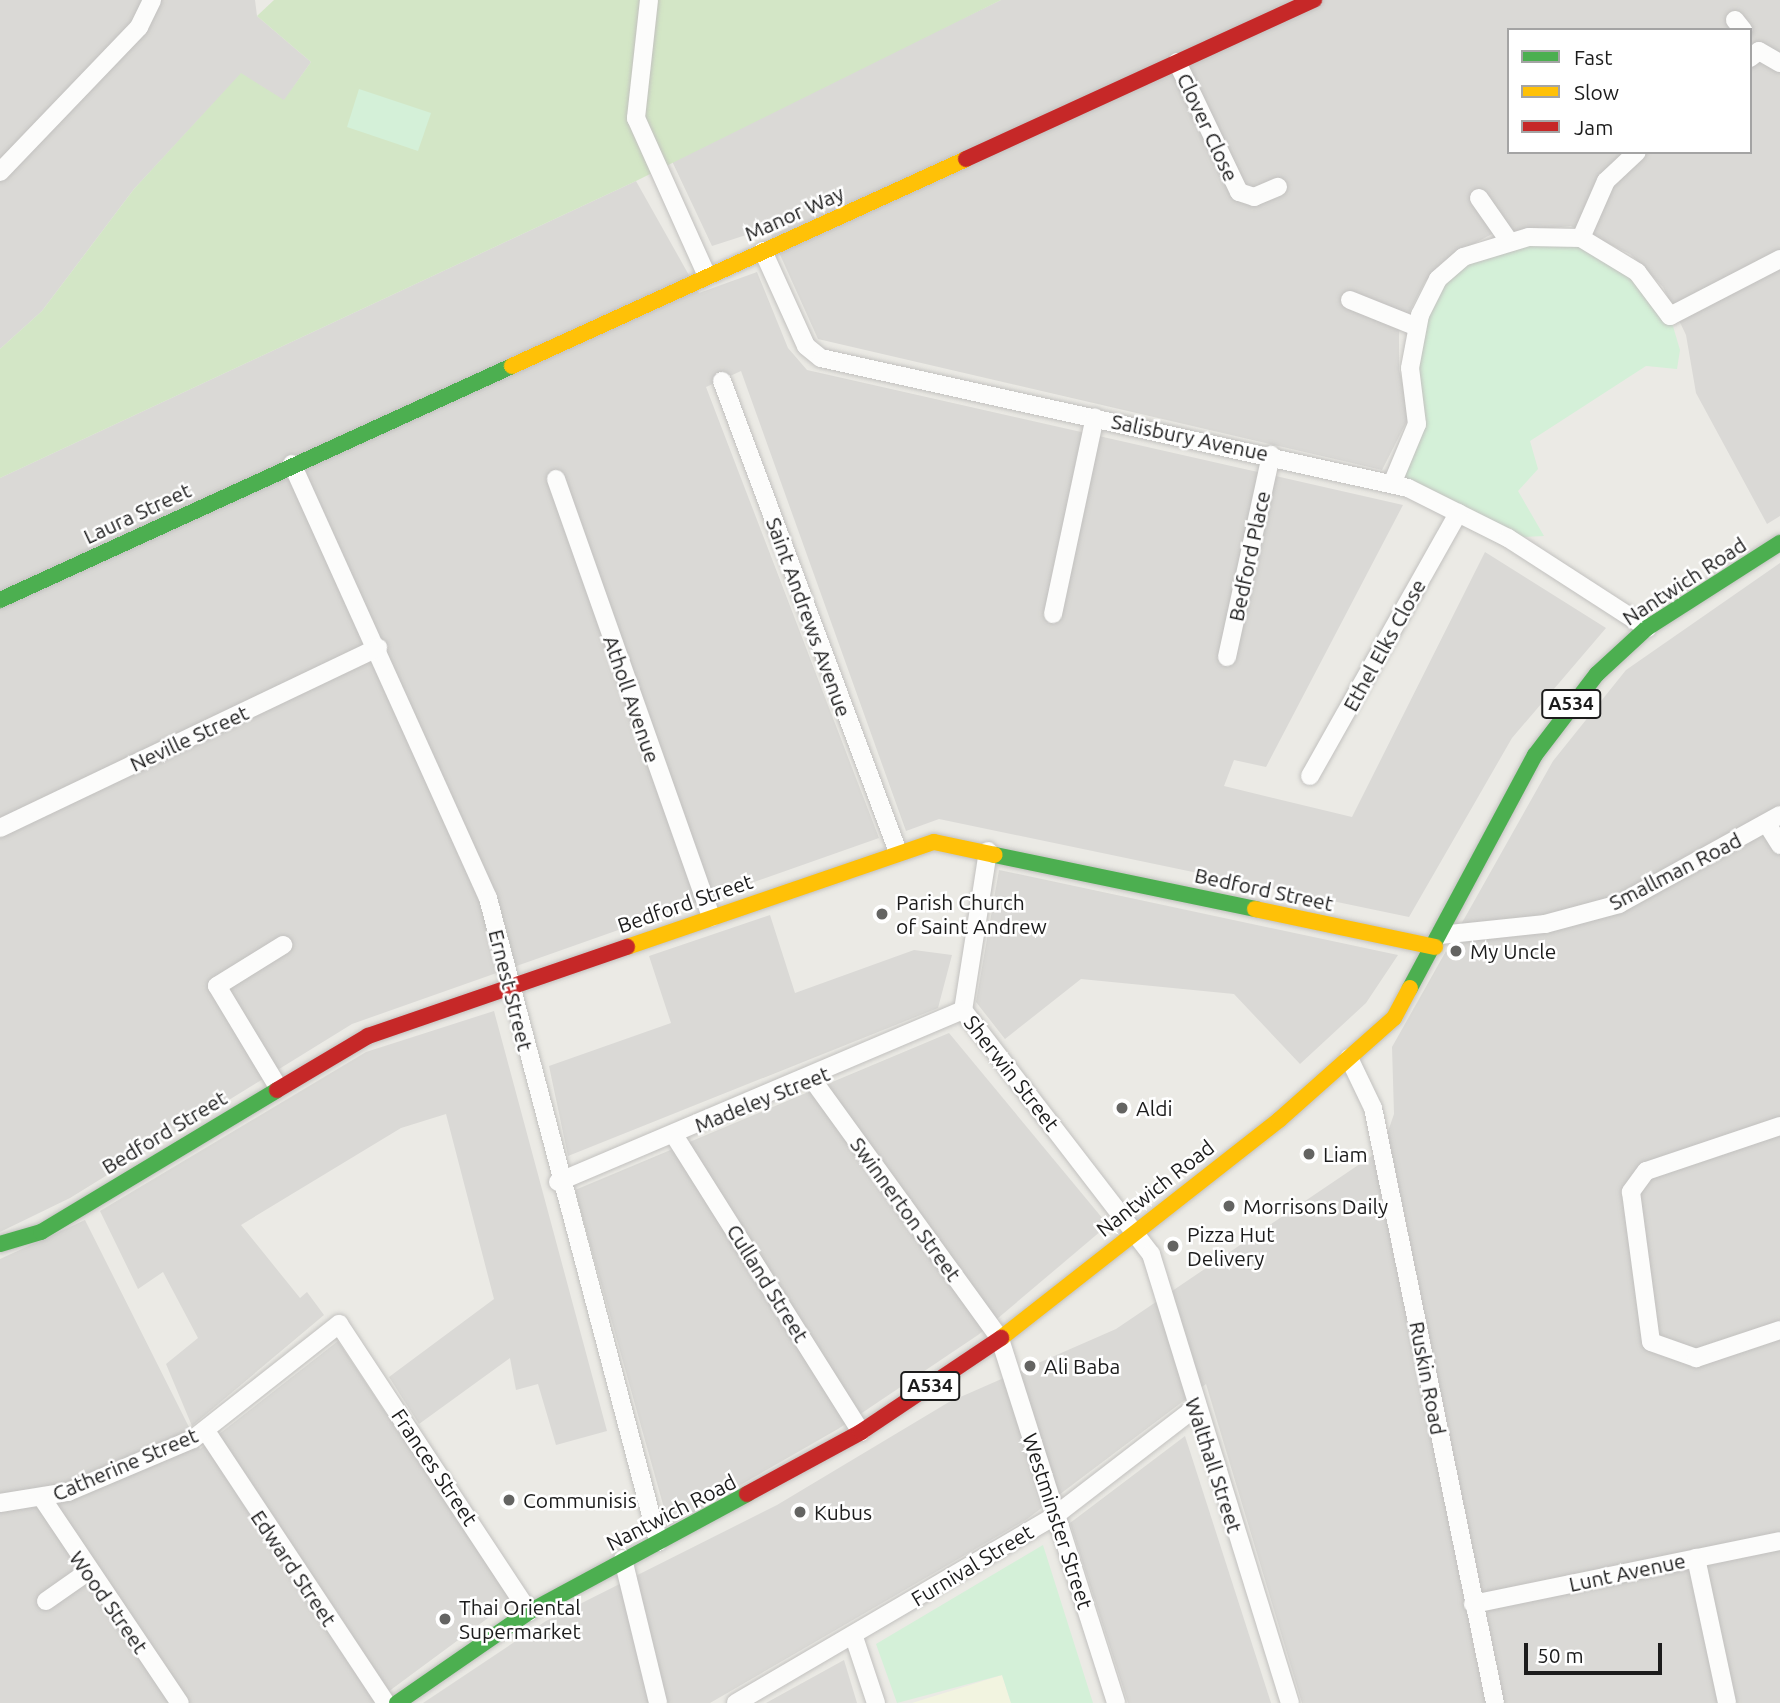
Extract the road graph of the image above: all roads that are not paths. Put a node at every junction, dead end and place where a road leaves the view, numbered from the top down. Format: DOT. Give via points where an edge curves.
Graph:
graph roads {
  1 [pos="152,0"];
  2 [pos="649,0"];
  3 [pos="1314,0"];
  4 [pos="1753,49"];
  5 [pos="1177,62"];
  6 [pos="1780,63"];
  7 [pos="1635,154"];
  8 [pos="0,172"];
  9 [pos="1278,187"];
  10 [pos="1479,198"];
  11 [pos="1581,238"];
  12 [pos="1509,241"];
  13 [pos="763,251"];
  14 [pos="1780,259"];
  15 [pos="707,276"];
  16 [pos="1350,300"];
  17 [pos="1417,327"];
  18 [pos="722,381"];
  19 [pos="1094,417"];
  20 [pos="1271,455"];
  21 [pos="292,464"];
  22 [pos="556,479"];
  23 [pos="1392,484"];
  24 [pos="1458,513"];
  25 [pos="1780,543"];
  26 [pos="0,600"];
  27 [pos="1053,614"];
  28 [pos="1647,628"];
  29 [pos="378,648"];
  30 [pos="1227,657"];
  31 [pos="1310,776"];
  32 [pos="1773,820"];
  33 [pos="0,828"];
  34 [pos="1780,845"];
  35 [pos="988,851"];
  36 [pos="898,852"];
  37 [pos="711,917"];
  38 [pos="1437,941"];
  39 [pos="283,946"];
  40 [pos="510,985"];
  41 [pos="963,1010"];
  42 [pos="1349,1058"];
  43 [pos="812,1079"];
  44 [pos="278,1087"];
  45 [pos="1780,1126"];
  46 [pos="674,1135"];
  47 [pos="558,1182"];
  48 [pos="1136,1228"];
  49 [pos="0,1244"];
  50 [pos="339,1324"];
  51 [pos="1780,1331"];
  52 [pos="1000,1339"];
  53 [pos="1195,1408"];
  54 [pos="206,1431"];
  55 [pos="861,1432"];
  56 [pos="42,1498"];
  57 [pos="0,1503"];
  58 [pos="1056,1515"];
  59 [pos="1780,1541"];
  60 [pos="658,1542"];
  61 [pos="1696,1558"];
  62 [pos="623,1559"];
  63 [pos="86,1573"];
  64 [pos="46,1601"];
  65 [pos="1474,1604"];
  66 [pos="529,1612"];
  67 [pos="854,1637"];
  68 [pos="420,1687"];
  69 [pos="180,1703"];
  70 [pos="386,1703"];
  71 [pos="397,1703"];
  72 [pos="425,1703"];
  73 [pos="658,1703"];
  74 [pos="736,1703"];
  75 [pos="876,1703"];
  76 [pos="1116,1703"];
  77 [pos="1290,1703"];
  78 [pos="1495,1703"];
  79 [pos="1727,1703"];
  1 -- 8 [label="street" via="139,27"];
  2 -- 15 [label="street" via="636,118"];
  3 -- 5 [label="street, Manor Way"];
  4 -- 6 [label="street"];
  5 -- 9 [label="street, Clover Close" via="1239,192 1254,197"];
  5 -- 13 [label="street, Manor Way"];
  7 -- 11 [label="street" via="1606,181"];
  10 -- 12 [label="street"];
  11 -- 12 [label="street"];
  11 -- 14 [label="street" via="1637,272 1670,316"];
  12 -- 17 [label="street" via="1463,257 1438,279"];
  13 -- 15 [label="street, Manor Way"];
  13 -- 19 [label="street, Salisbury Avenue" via="806,346 821,358"];
  15 -- 21 [label="street, Manor Way"];
  16 -- 17 [label="street"];
  17 -- 23 [label="street" via="1410,369 1417,424"];
  18 -- 36 [label="street, Saint Andrews Avenue"];
  19 -- 20 [label="street, Salisbury Avenue"];
  19 -- 27 [label="street"];
  20 -- 23 [label="street, Salisbury Avenue"];
  20 -- 30 [label="street, Bedford Place"];
  21 -- 26 [label="street, Laura Street"];
  21 -- 29 [label="street, Ernest Street"];
  22 -- 37 [label="street, Atholl Avenue"];
  23 -- 24 [label="street, Salisbury Avenue"];
  24 -- 28 [label="street, Salisbury Avenue"];
  24 -- 31 [label="street, Ethel Elks Close"];
  25 -- 28 [label="street, Nantwich Road / A534"];
  28 -- 38 [label="street, Nantwich Road / A534" via="1597,674 1540,747"];
  29 -- 33 [label="street, Neville Street"];
  29 -- 40 [label="street, Ernest Street" via="488,898"];
  32 -- 34 [label="street"];
  32 -- 38 [label="street, Smallman Road" via="1619,904 1545,924"];
  35 -- 36 [label="street, Bedford Street" via="934,842"];
  35 -- 38 [label="street, Bedford Street"];
  35 -- 41 [label="street, Sherwin Street"];
  36 -- 37 [label="street, Bedford Street"];
  37 -- 40 [label="street, Bedford Street"];
  38 -- 42 [label="street, Nantwich Road / A534" via="1394,1018"];
  39 -- 44 [label="street" via="217,986"];
  40 -- 44 [label="street, Bedford Street" via="368,1036"];
  40 -- 47 [label="street, Ernest Street"];
  41 -- 43 [label="street, Madeley Street"];
  41 -- 48 [label="street, Sherwin Street"];
  42 -- 48 [label="street, Nantwich Road / A534"];
  42 -- 65 [label="street, Ruskin Road" via="1373,1108"];
  43 -- 46 [label="street, Madeley Street"];
  43 -- 52 [label="street, Swinnerton Street"];
  44 -- 49 [label="street, Bedford Street" via="41,1232"];
  45 -- 51 [label="street" via="1646,1171 1631,1192 1651,1342 1696,1358"];
  46 -- 47 [label="street, Madeley Street"];
  46 -- 55 [label="street, Culland Street"];
  47 -- 60 [label="street, Ernest Street"];
  48 -- 52 [label="street, Nantwich Road / A534"];
  48 -- 53 [label="street, Walthall Street" via="1151,1254"];
  50 -- 54 [label="street, Catherine Street"];
  50 -- 66 [label="street, Frances Street"];
  52 -- 55 [label="street, Nantwich Road / A534"];
  52 -- 58 [label="street, Westminster Street"];
  53 -- 58 [label="street, Furnival Street"];
  53 -- 77 [label="street, Walthall Street"];
  54 -- 56 [label="street, Catherine Street"];
  54 -- 70 [label="street, Edward Street"];
  55 -- 60 [label="street, Nantwich Road / A534"];
  56 -- 57 [label="street, Catherine Street"];
  56 -- 63 [label="street, Wood Street"];
  58 -- 67 [label="street, Furnival Street"];
  58 -- 76 [label="street, Westminster Street"];
  59 -- 61 [label="street, Lunt Avenue"];
  60 -- 62 [label="street, Nantwich Road / A534"];
  61 -- 65 [label="street, Lunt Avenue"];
  61 -- 79 [label="street"];
  62 -- 66 [label="street, Nantwich Road / A534"];
  62 -- 73 [label="street"];
  63 -- 64 [label="street"];
  63 -- 69 [label="street, Wood Street"];
  65 -- 78 [label="street, Ruskin Road"];
  66 -- 68 [label="street, Nantwich Road / A534"];
  67 -- 74 [label="street, Furnival Street"];
  67 -- 75 [label="street"];
  68 -- 71 [label="street, Nantwich Road / A534"];
  68 -- 72 [label="street"];
}
